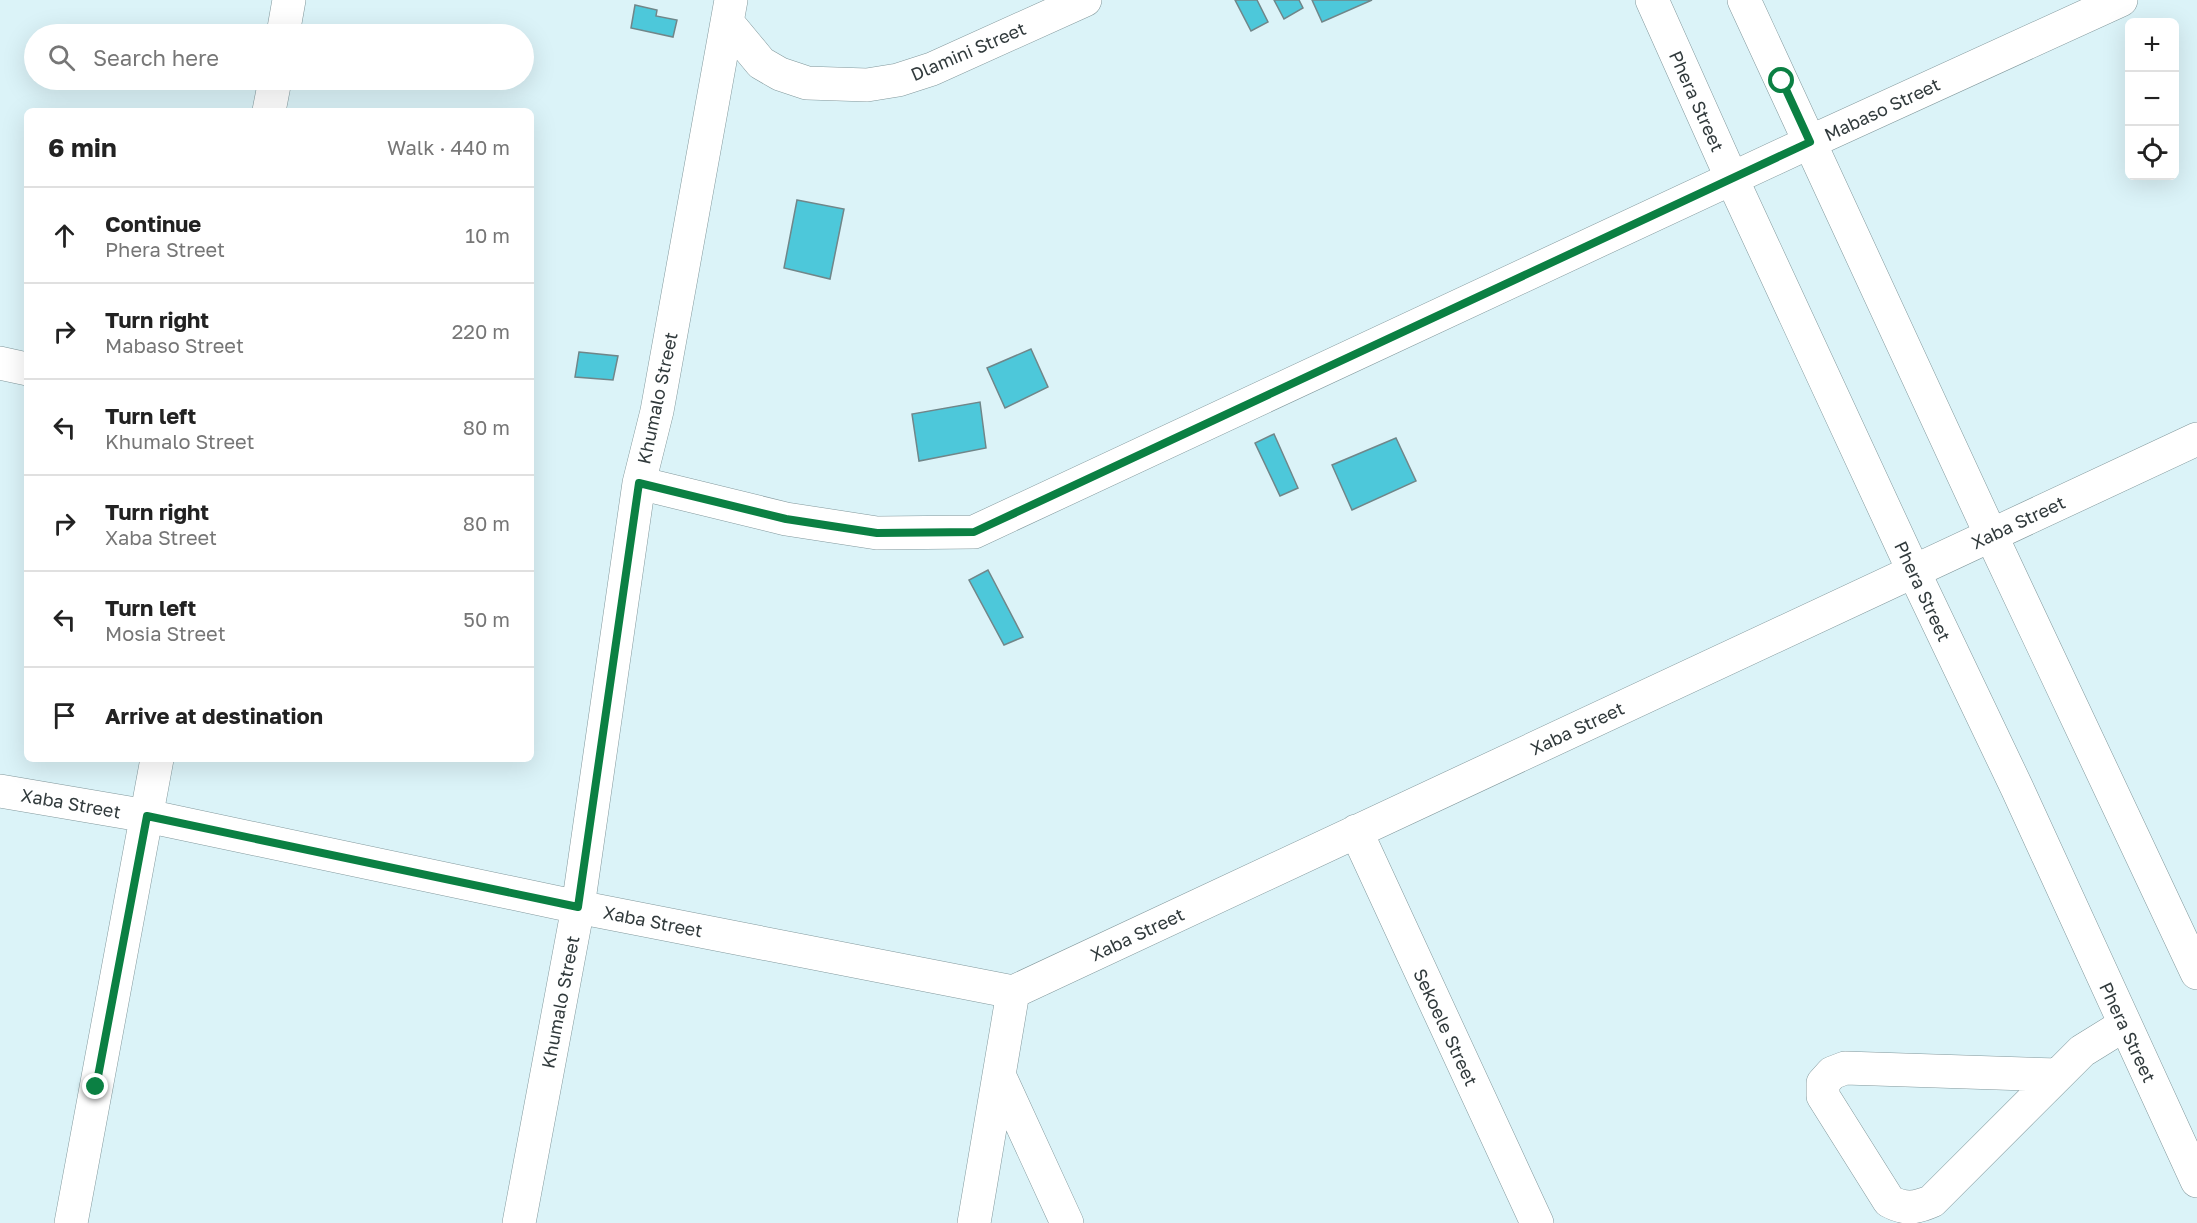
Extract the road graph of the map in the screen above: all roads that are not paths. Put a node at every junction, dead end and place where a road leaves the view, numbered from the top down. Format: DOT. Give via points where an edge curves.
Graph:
graph roads {
  1 [pos="289,0"];
  2 [pos="1085,0"];
  3 [pos="1652,0"];
  4 [pos="1744,0"];
  5 [pos="2121,0"];
  6 [pos="729,11"];
  7 [pos="285,24"];
  8 [pos="272,90"];
  9 [pos="269,108"];
  10 [pos="1810,142"];
  11 [pos="1732,179"];
  12 [pos="0,363"];
  13 [pos="24,368"];
  14 [pos="2197,439"];
  15 [pos="639,483"];
  16 [pos="1991,535"];
  17 [pos="1913,570"];
  18 [pos="156,762"];
  19 [pos="0,792"];
  20 [pos="147,816"];
  21 [pos="1356,831"];
  22 [pos="578,907"];
  23 [pos="2197,973"];
  24 [pos="1013,992"];
  25 [pos="2124,1024"];
  26 [pos="2058,1075"];
  27 [pos="1000,1077"];
  28 [pos="2197,1181"];
  29 [pos="70,1223"];
  30 [pos="519,1223"];
  31 [pos="974,1223"];
  32 [pos="1067,1223"];
  33 [pos="1537,1223"];
  1 -- 7 [label="street"];
  2 -- 6 [label="street, Dlamini Street" via="932,69 867,85 807,83 780,74 761,63"];
  3 -- 11 [label="street, Phera Street"];
  4 -- 10 [label="street"];
  5 -- 10 [label="street, Mabaso Street"];
  6 -- 15 [label="street, Khumalo Street" via="657,411"];
  8 -- 9 [label="street"];
  10 -- 11 [label="street, Mabaso Street"];
  10 -- 16 [label="street"];
  11 -- 15 [label="street, Mabaso Street" via="974,532 877,533 786,519"];
  11 -- 17 [label="street, Phera Street"];
  12 -- 13 [label="street"];
  14 -- 16 [label="street, Xaba Street"];
  15 -- 22 [label="street, Khumalo Street"];
  16 -- 17 [label="street, Xaba Street"];
  16 -- 23 [label="street"];
  17 -- 21 [label="street, Xaba Street"];
  17 -- 25 [label="street, Phera Street"];
  18 -- 20 [label="street"];
  19 -- 20 [label="street, Xaba Street"];
  20 -- 22 [label="street, Xaba Street"];
  20 -- 29 [label="street"];
  21 -- 24 [label="street, Xaba Street"];
  21 -- 33 [label="street, Sekoele Street"];
  22 -- 24 [label="street, Xaba Street"];
  22 -- 30 [label="street, Khumalo Street"];
  24 -- 27 [label="street"];
  25 -- 26 [label="street" via="2082,1051"];
  25 -- 28 [label="street, Phera Street"];
  26 -- 26 [label="street" via="1932,1201 1911,1208 1889,1201 1823,1096 1823,1083 1832,1073 1845,1068"];
  27 -- 31 [label="street"];
  27 -- 32 [label="street"];
}
